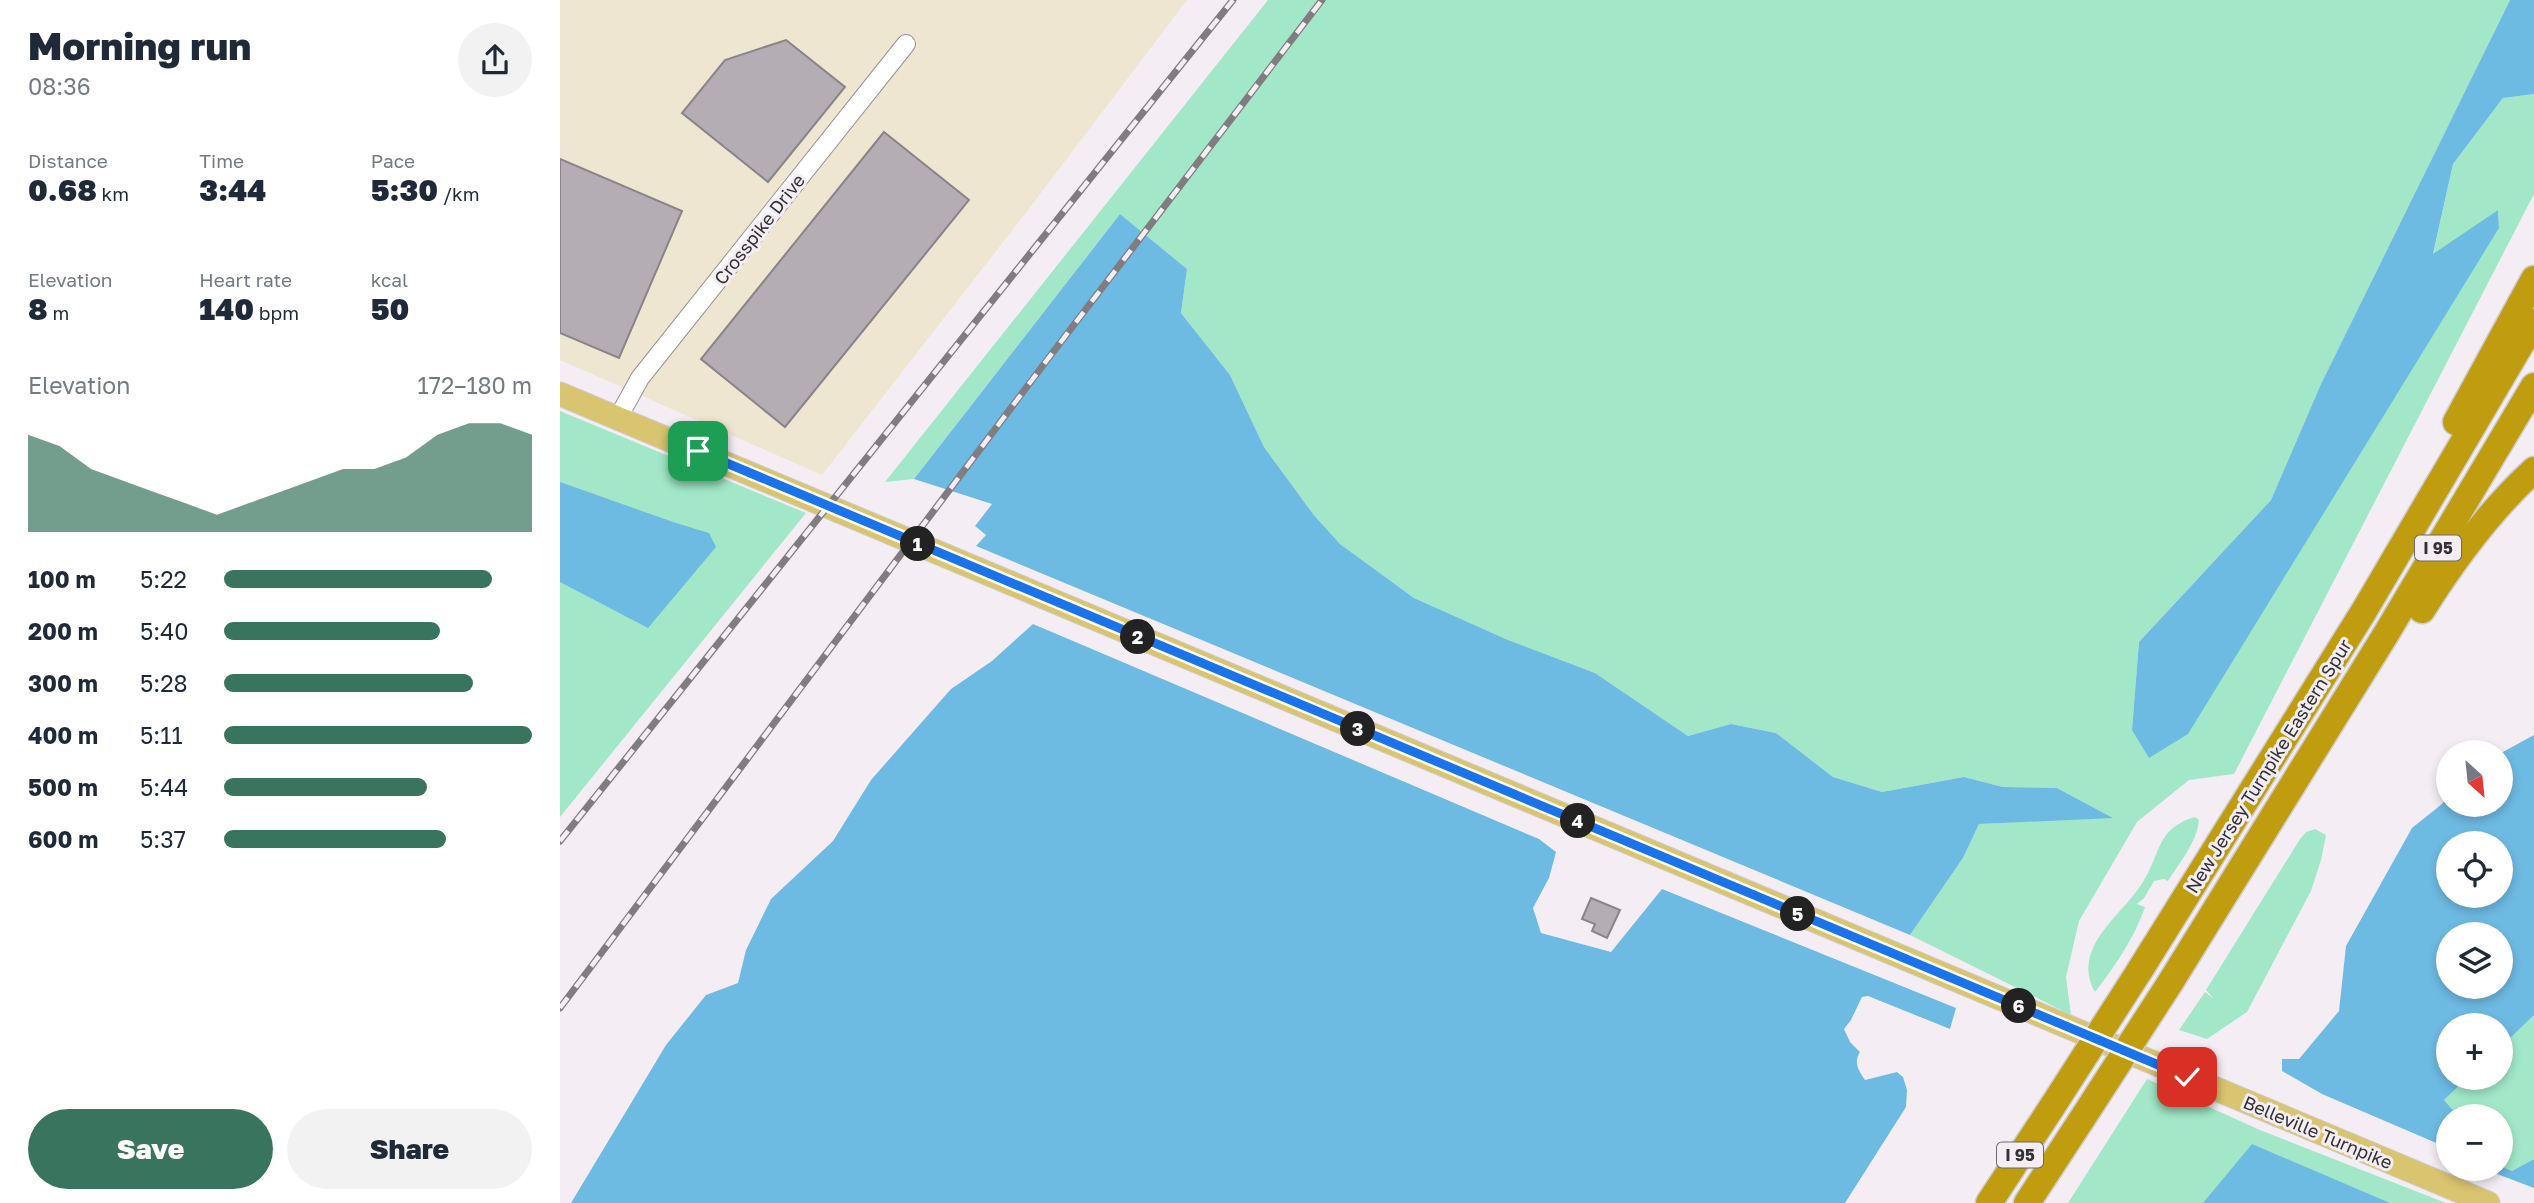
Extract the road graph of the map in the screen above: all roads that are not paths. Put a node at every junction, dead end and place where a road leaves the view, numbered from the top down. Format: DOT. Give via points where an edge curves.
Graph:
graph roads {
  1 [pos="906,44"];
  2 [pos="2534,279"];
  3 [pos="2534,322"];
  4 [pos="2534,386"];
  5 [pos="560,394"];
  6 [pos="618,418"];
  7 [pos="2534,470"];
  8 [pos="2418,521"];
  9 [pos="2341,709"];
  10 [pos="1989,1203"];
  11 [pos="2027,1203"];
  12 [pos="2488,1203"];
  1 -- 6 [label="street, Crosspike Drive" via="640,378"];
  2 -- 8 [label="highway" via="2451,430"];
  3 -- 8 [label="highway, New Jersey Turnpike Eastern Spur / I 95"];
  4 -- 9 [label="highway, New Jersey Turnpike Eastern Spur / I 95"];
  5 -- 6 [label="main road, Belleville Turnpike"];
  6 -- 12 [label="main road, Belleville Turnpike"];
  7 -- 9 [label="highway" via="2469,540 2412,627"];
  8 -- 10 [label="highway, New Jersey Turnpike Eastern Spur / I 95, bridge" via="2291,730"];
  9 -- 11 [label="highway, New Jersey Turnpike Eastern Spur / I 95, bridge"];
}
